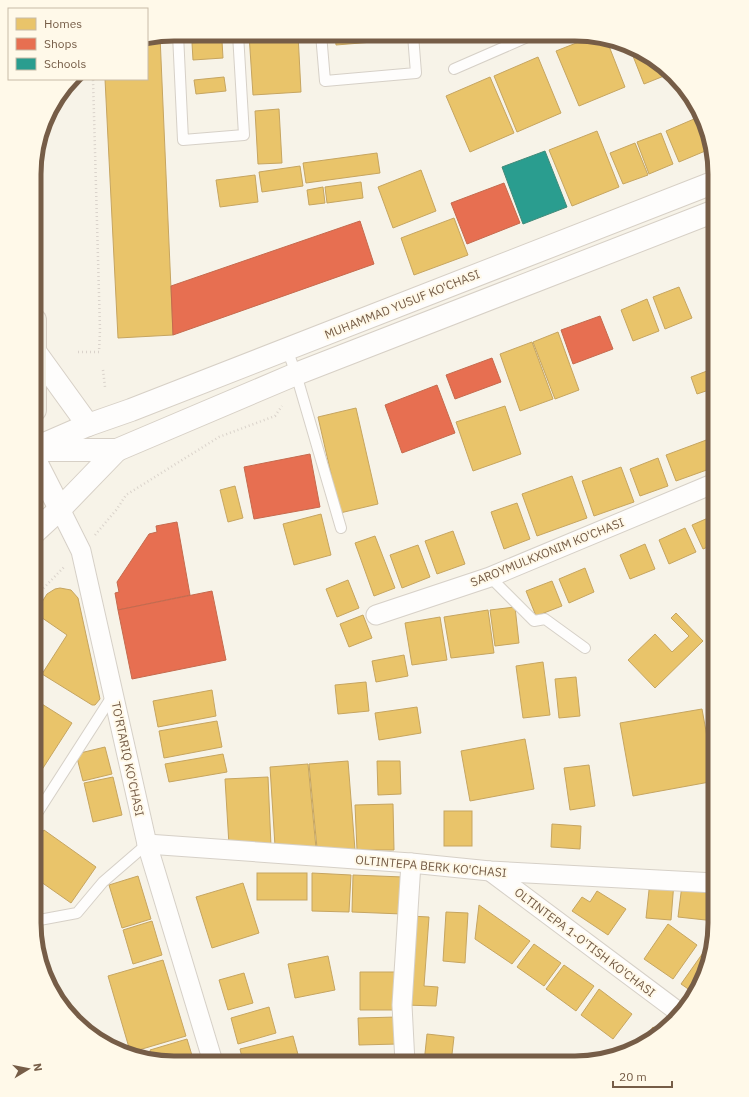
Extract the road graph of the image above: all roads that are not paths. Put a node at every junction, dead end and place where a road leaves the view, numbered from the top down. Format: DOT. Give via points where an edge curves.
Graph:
graph roads {
  1 [pos="178,41"];
  2 [pos="238,41"];
  3 [pos="322,41"];
  4 [pos="413,41"];
  5 [pos="518,41"];
  6 [pos="454,69"];
  7 [pos="708,185"];
  8 [pos="708,214"];
  9 [pos="287,349"];
  10 [pos="41,360"];
  11 [pos="296,374"];
  12 [pos="88,425"];
  13 [pos="41,446"];
  14 [pos="41,449"];
  15 [pos="117,450"];
  16 [pos="41,472"];
  17 [pos="708,486"];
  18 [pos="60,509"];
  19 [pos="41,526"];
  20 [pos="341,528"];
  21 [pos="490,577"];
  22 [pos="376,615"];
  23 [pos="585,648"];
  24 [pos="114,694"];
  25 [pos="41,807"];
  26 [pos="147,844"];
  27 [pos="411,863"];
  28 [pos="490,872"];
  29 [pos="708,883"];
  30 [pos="41,920"];
  31 [pos="676,1010"];
  32 [pos="211,1056"];
  33 [pos="405,1056"];
  1 -- 2 [label="lane" via="183,140 244,135"];
  3 -- 4 [label="lane" via="325,81 416,73"];
  5 -- 6 [label="lane"];
  7 -- 9 [label="street, MUHAMMAD YUSUF KO'CHASI"];
  8 -- 11 [label="street, MUHAMMAD YUSUF KO'CHASI"];
  9 -- 11 [label="lane"];
  9 -- 12 [label="street, MUHAMMAD YUSUF KO'CHASI"];
  10 -- 12 [label="street"];
  11 -- 15 [label="street, MUHAMMAD YUSUF KO'CHASI"];
  11 -- 20 [label="lane"];
  12 -- 13 [label="street, MUHAMMAD YUSUF KO'CHASI"];
  14 -- 15 [label="street, MUHAMMAD YUSUF KO'CHASI"];
  15 -- 18 [label="street, MUHAMMAD YUSUF KO'CHASI"];
  16 -- 18 [label="street, TO'RTARIQ KO'CHASI"];
  17 -- 21 [label="street, SAROYMULKXONIM KO'CHASI"];
  18 -- 19 [label="street, MUHAMMAD YUSUF KO'CHASI"];
  18 -- 24 [label="street, TO'RTARIQ KO'CHASI" via="81,551"];
  21 -- 22 [label="street, SAROYMULKXONIM KO'CHASI"];
  21 -- 23 [label="lane" via="534,621 545,619"];
  24 -- 25 [label="lane"];
  24 -- 26 [label="street, TO'RTARIQ KO'CHASI"];
  26 -- 27 [label="street, OLTINTEPA BERK KO'CHASI"];
  26 -- 30 [label="lane" via="103,882 77,913"];
  26 -- 32 [label="street, TO'RTARIQ KO'CHASI"];
  27 -- 28 [label="street, OLTINTEPA BERK KO'CHASI"];
  27 -- 33 [label="street" via="402,1005"];
  28 -- 29 [label="street, OLTINTEPA BERK KO'CHASI"];
  28 -- 31 [label="street, OLTINTEPA 1-O'TISH KO'CHASI"];
}
